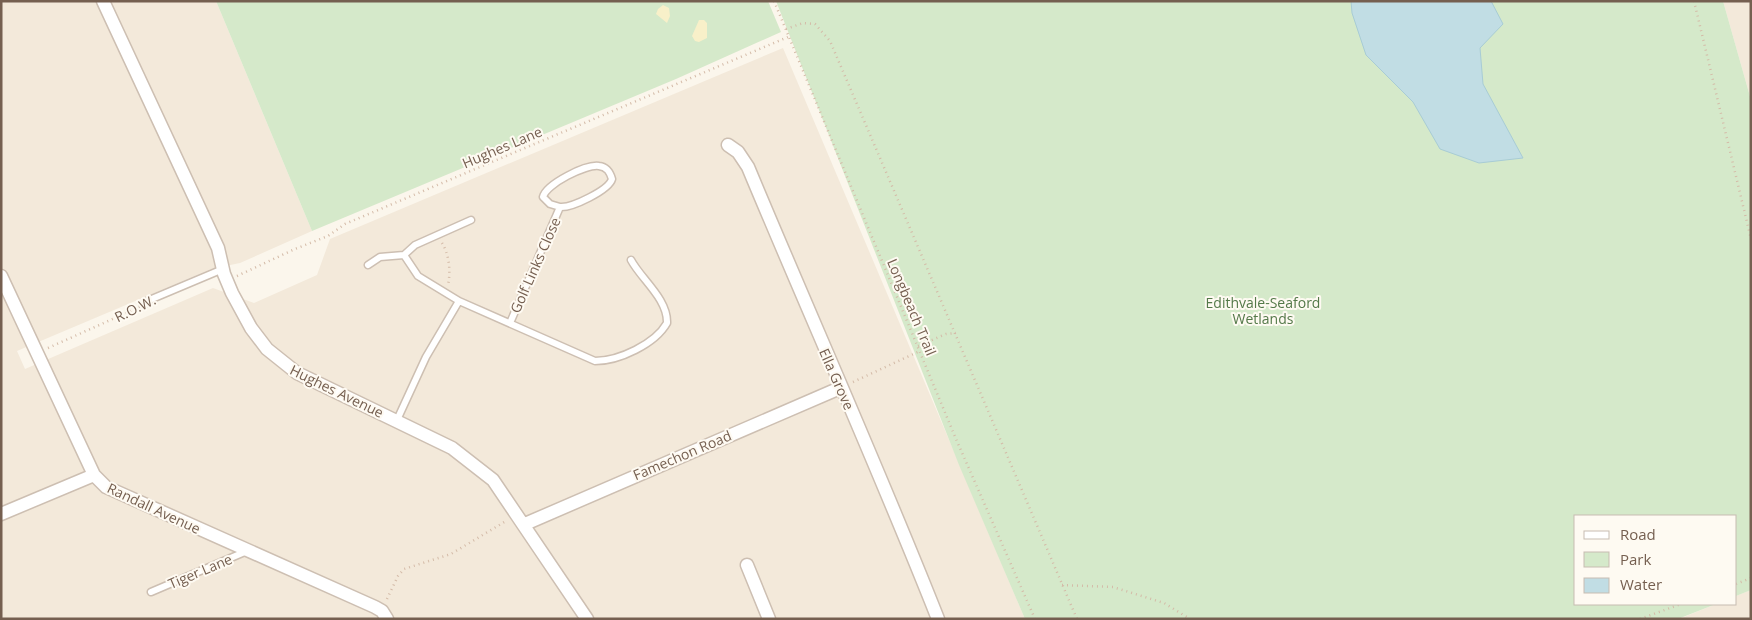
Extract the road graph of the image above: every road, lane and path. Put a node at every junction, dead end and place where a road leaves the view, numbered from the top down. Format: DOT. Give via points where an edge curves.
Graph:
graph roads {
  1 [pos="103,1"];
  2 [pos="774,1"];
  3 [pos="1694,1"];
  4 [pos="786,29"];
  5 [pos="789,37"];
  6 [pos="728,145"];
  7 [pos="560,207"];
  8 [pos="471,220"];
  9 [pos="437,235"];
  10 [pos="1751,240"];
  11 [pos="404,255"];
  12 [pos="631,260"];
  13 [pos="368,265"];
  14 [pos="224,274"];
  15 [pos="1,276"];
  16 [pos="444,292"];
  17 [pos="459,301"];
  18 [pos="143,306"];
  19 [pos="510,323"];
  20 [pos="956,333"];
  21 [pos="918,346"];
  22 [pos="48,348"];
  23 [pos="920,351"];
  24 [pos="840,388"];
  25 [pos="397,420"];
  26 [pos="94,475"];
  27 [pos="1,514"];
  28 [pos="521,519"];
  29 [pos="248,550"];
  30 [pos="747,565"];
  31 [pos="1751,578"];
  32 [pos="1062,584"];
  33 [pos="1737,584"];
  34 [pos="151,592"];
  35 [pos="388,599"];
  36 [pos="1678,605"];
  37 [pos="387,619"];
  38 [pos="587,619"];
  39 [pos="769,619"];
  40 [pos="938,619"];
  41 [pos="1035,619"];
  42 [pos="1077,619"];
  43 [pos="1190,619"];
  44 [pos="1640,619"];
  1 -- 14 [label="street, Hughes Avenue" via="218,248"];
  2 -- 4 [label="path, Longbeach Trail"];
  3 -- 10 [label="path"];
  4 -- 5 [label="path, Longbeach Trail"];
  4 -- 20 [label="path" via="803,23 816,24 830,41"];
  5 -- 14 [label="path, Hughes Lane" via="352,221 328,236 248,273"];
  5 -- 21 [label="path, Longbeach Trail"];
  6 -- 24 [label="street, Ella Grove" via="738,152 748,167"];
  7 -- 7 [label="lane, Golf Links Close" via="550,204 544,197 554,183 593,166 601,166 609,172 612,181 608,187 579,203"];
  7 -- 19 [label="lane, Golf Links Close"];
  8 -- 9 [label="lane"];
  9 -- 11 [label="lane" via="415,245"];
  9 -- 16 [label="path" via="447,252 449,278"];
  11 -- 13 [label="lane" via="384,256"];
  11 -- 16 [label="lane, Golf Links Close" via="418,276"];
  12 -- 19 [label="lane, Golf Links Close" via="654,292 667,319 659,334 638,347 608,360 595,361"];
  14 -- 18 [label="lane, R.O.W." via="147,301"];
  14 -- 25 [label="street, Hughes Avenue" via="251,328 277,359 297,373"];
  15 -- 26 [label="street, Randall Avenue"];
  16 -- 17 [label="lane, Golf Links Close"];
  17 -- 19 [label="lane, Golf Links Close"];
  17 -- 25 [label="lane" via="426,357"];
  18 -- 22 [label="path, R.O.W."];
  20 -- 21 [label="path"];
  20 -- 32 [label="path"];
  21 -- 23 [label="path, Longbeach Trail"];
  23 -- 24 [label="path"];
  23 -- 41 [label="path, Longbeach Trail"];
  24 -- 28 [label="street, Famechon Road"];
  24 -- 40 [label="street, Ella Grove" via="865,439"];
  25 -- 28 [label="street, Hughes Avenue" via="452,448 493,480"];
  26 -- 27 [label="street"];
  26 -- 29 [label="street, Randall Avenue" via="106,487"];
  28 -- 35 [label="path" via="451,554 404,569"];
  28 -- 38 [label="street, Hughes Avenue"];
  29 -- 34 [label="lane, Tiger Lane"];
  29 -- 37 [label="street, Randall Avenue" via="375,607"];
  30 -- 39 [label="street"];
  31 -- 33 [label="path"];
  32 -- 42 [label="path"];
  32 -- 43 [label="path" via="1113,587 1164,603"];
  36 -- 44 [label="path"];
}
